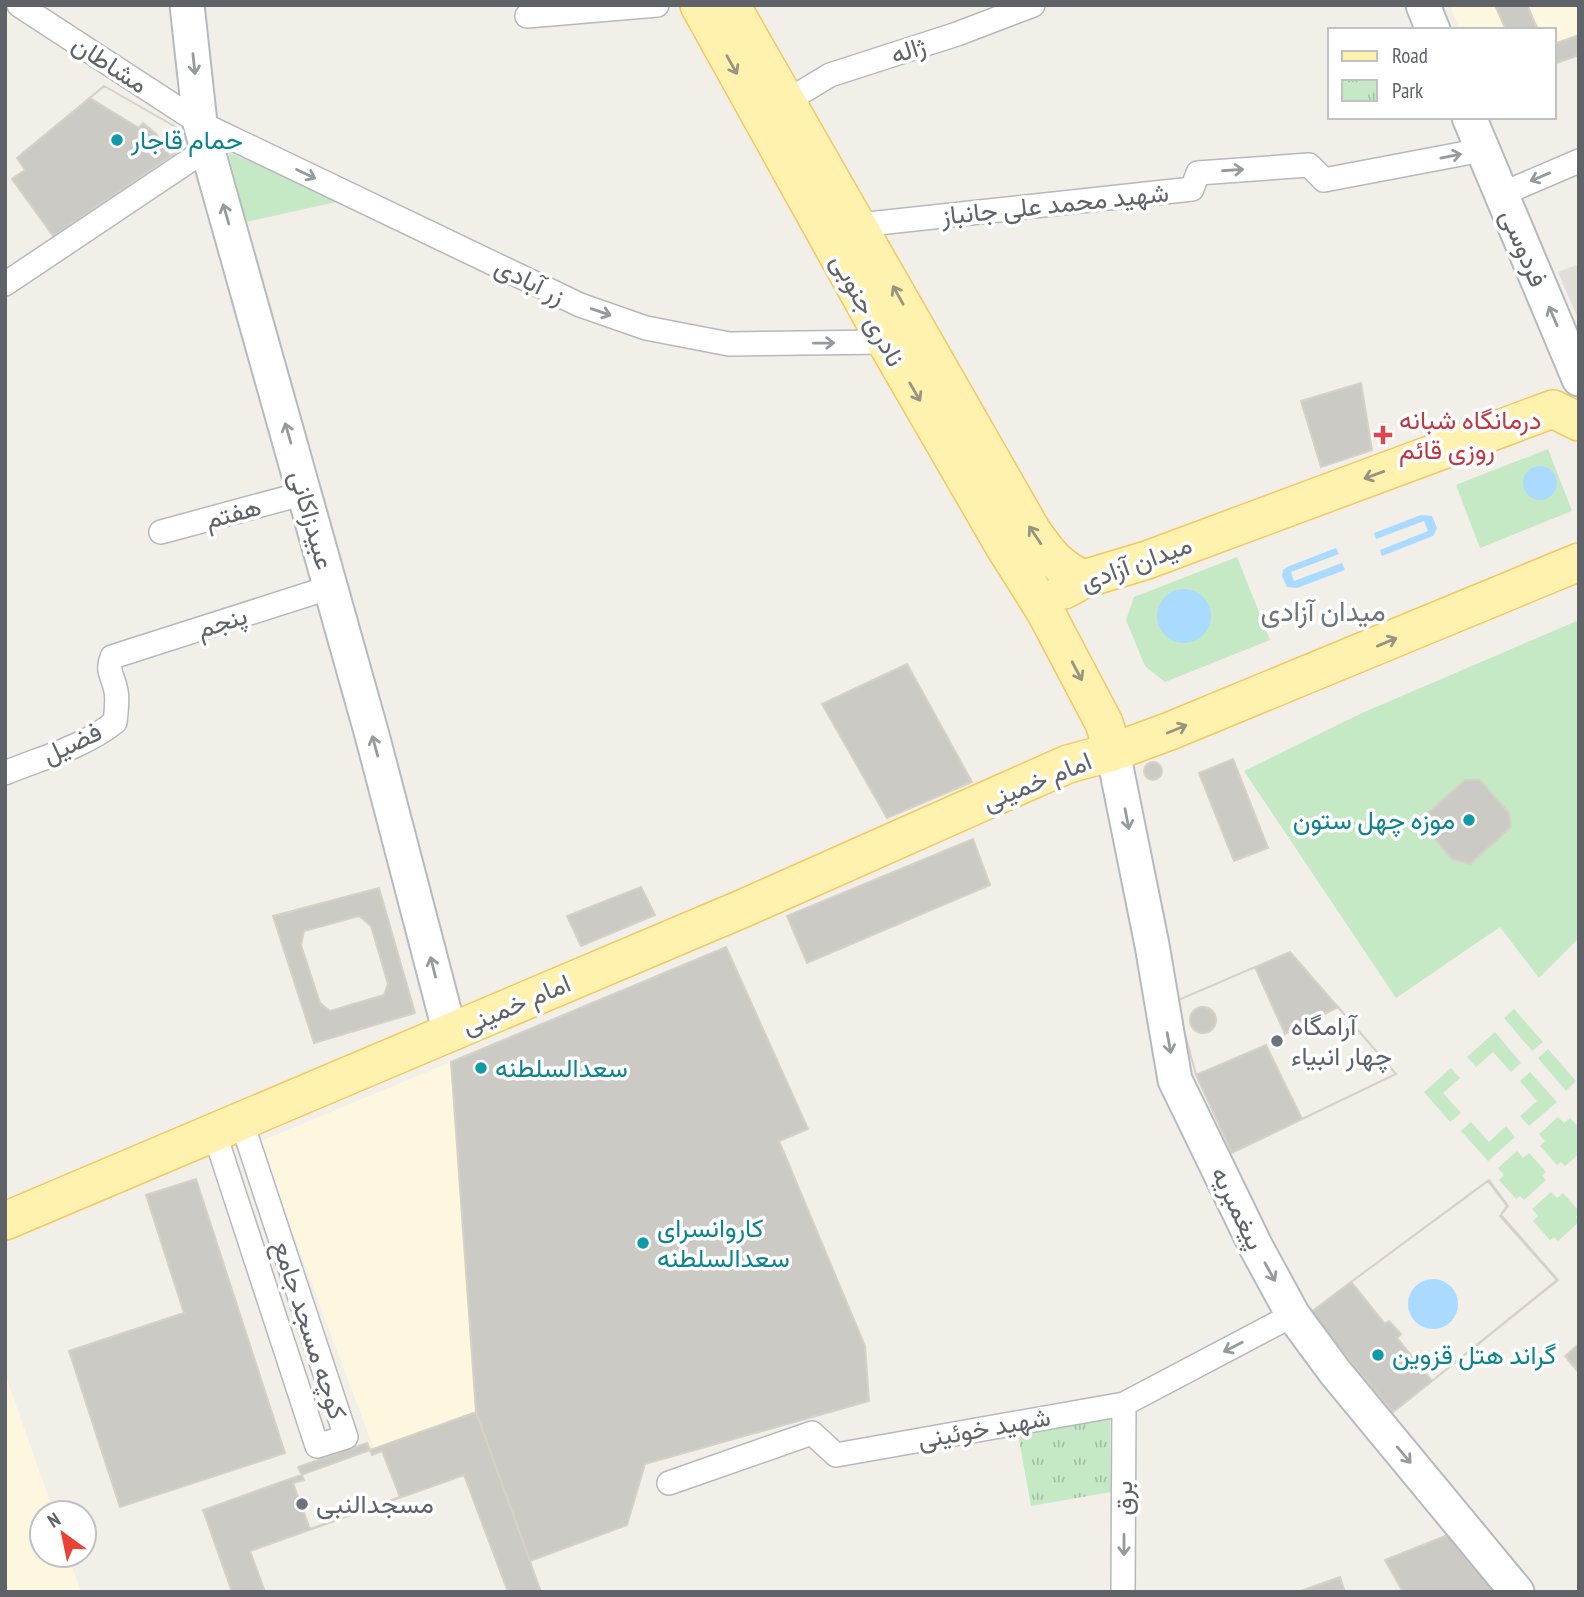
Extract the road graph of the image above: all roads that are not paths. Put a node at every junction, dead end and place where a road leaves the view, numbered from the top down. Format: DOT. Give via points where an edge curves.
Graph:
graph roads {
  1 [pos="19,5"];
  2 [pos="187,5"];
  3 [pos="657,5"];
  4 [pos="699,5"];
  5 [pos="732,5"];
  6 [pos="1033,5"];
  7 [pos="1423,5"];
  8 [pos="527,16"];
  9 [pos="1432,28"];
  10 [pos="787,101"];
  11 [pos="1470,119"];
  12 [pos="204,135"];
  13 [pos="1482,150"];
  14 [pos="1579,161"];
  15 [pos="1502,194"];
  16 [pos="859,225"];
  17 [pos="5,284"];
  18 [pos="886,342"];
  19 [pos="1579,380"];
  20 [pos="1579,422"];
  21 [pos="305,493"];
  22 [pos="161,533"];
  23 [pos="1579,562"];
  24 [pos="1072,573"];
  25 [pos="331,587"];
  26 [pos="1039,601"];
  27 [pos="112,657"];
  28 [pos="1112,752"];
  29 [pos="5,773"];
  30 [pos="450,1033"];
  31 [pos="232,1138"];
  32 [pos="9,1217"];
  33 [pos="1293,1315"];
  34 [pos="1124,1404"];
  35 [pos="669,1483"];
  36 [pos="1123,1592"];
  37 [pos="1517,1592"];
  1 -- 12 [label="street, مشاطان"];
  2 -- 12 [label="main road, عبیدزاکانی, one-way"];
  3 -- 8 [label="street"];
  4 -- 18 [label="main road, نادری جنوبی, one-way"];
  5 -- 10 [label="main road, نادری جنوبی"];
  6 -- 10 [label="street, ژاله" via="830,75"];
  7 -- 9 [label="main road"];
  10 -- 16 [label="main road, نادری جنوبی"];
  11 -- 13 [label="main road, فردوسی"];
  12 -- 17 [label="street"];
  12 -- 18 [label="street, زر آبادی, one-way" via="580,306 646,328 729,344"];
  21 -- 12 [label="main road, عبیدزاکانی, one-way"];
  13 -- 15 [label="main road, فردوسی"];
  16 -- 13 [label="street, شهید محمد علی جانباز, one-way" via="1192,189 1198,173 1309,164 1324,180"];
  14 -- 15 [label="street, one-way"];
  19 -- 15 [label="main road, فردوسی, one-way"];
  24 -- 16 [label="main road, نادری جنوبی, one-way" via="1049,555 1032,531"];
  18 -- 26 [label="main road, نادری جنوبی, one-way"];
  20 -- 24 [label="main road, میدان آزادی, one-way" via="1553,409 1147,560"];
  21 -- 22 [label="street, هفتم"];
  21 -- 25 [label="main road, عبیدزاکانی"];
  28 -- 23 [label="main road, one-way"];
  24 -- 26 [label="main road, میدان آزادی" via="1058,594"];
  25 -- 27 [label="street, پنجم"];
  30 -- 25 [label="main road, عبیدزاکانی, one-way"];
  26 -- 28 [label="main road, one-way" via="1104,723"];
  27 -- 29 [label="street, فضیل" via="115,722 86,740"];
  28 -- 30 [label="main road, امام خمینی" via="1068,764"];
  28 -- 31 [label="main road, امام خمینی" via="1074,782"];
  28 -- 33 [label="main road, پیغمبریه, one-way" via="1175,1080"];
  30 -- 32 [label="main road, امام خمینی"];
  31 -- 31 [label="street, کوچه مسجد جامع" via="317,1446 346,1437"];
  31 -- 32 [label="main road, امام خمینی"];
  33 -- 34 [label="street, شهید خوئینی, one-way"];
  33 -- 37 [label="main road, پیغمبریه, one-way"];
  34 -- 35 [label="street, شهید خوئینی" via="836,1454 812,1433"];
  34 -- 36 [label="street, برق, one-way"];
}
